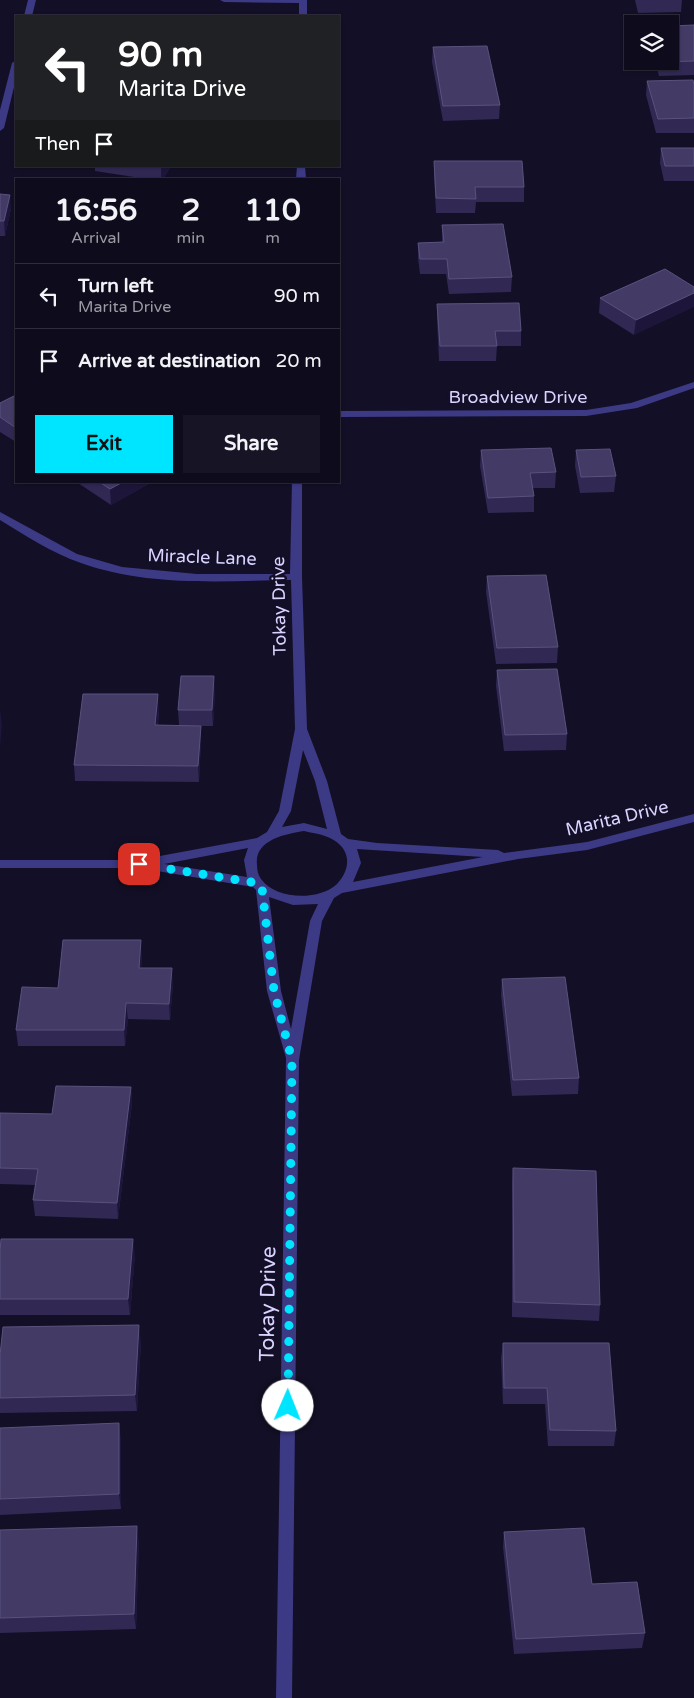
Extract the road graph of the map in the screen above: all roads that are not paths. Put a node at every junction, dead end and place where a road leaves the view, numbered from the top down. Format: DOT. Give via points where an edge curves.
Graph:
graph roads {
  1 [pos="32,0"];
  2 [pos="224,0"];
  3 [pos="303,1"];
  4 [pos="28,15"];
  5 [pos="303,15"];
  6 [pos="15,66"];
  7 [pos="0,128"];
  8 [pos="694,384"];
  9 [pos="340,414"];
  10 [pos="297,483"];
  11 [pos="0,515"];
  12 [pos="296,577"];
  13 [pos="301,729"];
  14 [pos="694,818"];
  15 [pos="272,834"];
  16 [pos="335,834"];
  17 [pos="259,842"];
  18 [pos="347,843"];
  19 [pos="518,855"];
  20 [pos="0,864"];
  21 [pos="139,864"];
  22 [pos="259,886"];
  23 [pos="342,889"];
  24 [pos="328,897"];
  25 [pos="292,1060"];
  26 [pos="284,1698"];
  1 -- 4 [label="street"];
  2 -- 3 [label="street"];
  3 -- 5 [label="street"];
  6 -- 7 [label="street"];
  8 -- 9 [label="street, Broadview Drive" via="633,406 586,414"];
  10 -- 12 [label="street, Tokay Drive"];
  11 -- 12 [label="street, Miracle Lane" via="38,540 98,565 166,577"];
  12 -- 13 [label="street, Tokay Drive"];
  13 -- 15 [label="street, Tokay Drive" via="285,811"];
  13 -- 16 [label="street, Tokay Drive" via="321,782"];
  14 -- 19 [label="street, Marita Drive" via="587,846"];
  15 -- 16 [label="street" via="287,828 304,827"];
  15 -- 17 [label="street"];
  16 -- 18 [label="street"];
  17 -- 21 [label="street"];
  17 -- 22 [label="street" via="251,853 249,865"];
  18 -- 19 [label="street, Marita Drive"];
  18 -- 23 [label="street" via="354,854 356,866 352,878"];
  19 -- 23 [label="street, Marita Drive"];
  20 -- 21 [label="street"];
  21 -- 22 [label="street"];
  22 -- 24 [label="street" via="292,901"];
  22 -- 25 [label="street, Tokay Drive" via="274,991"];
  23 -- 24 [label="street"];
  24 -- 25 [label="street, Tokay Drive" via="316,921"];
  25 -- 26 [label="street, Tokay Drive"];
}
